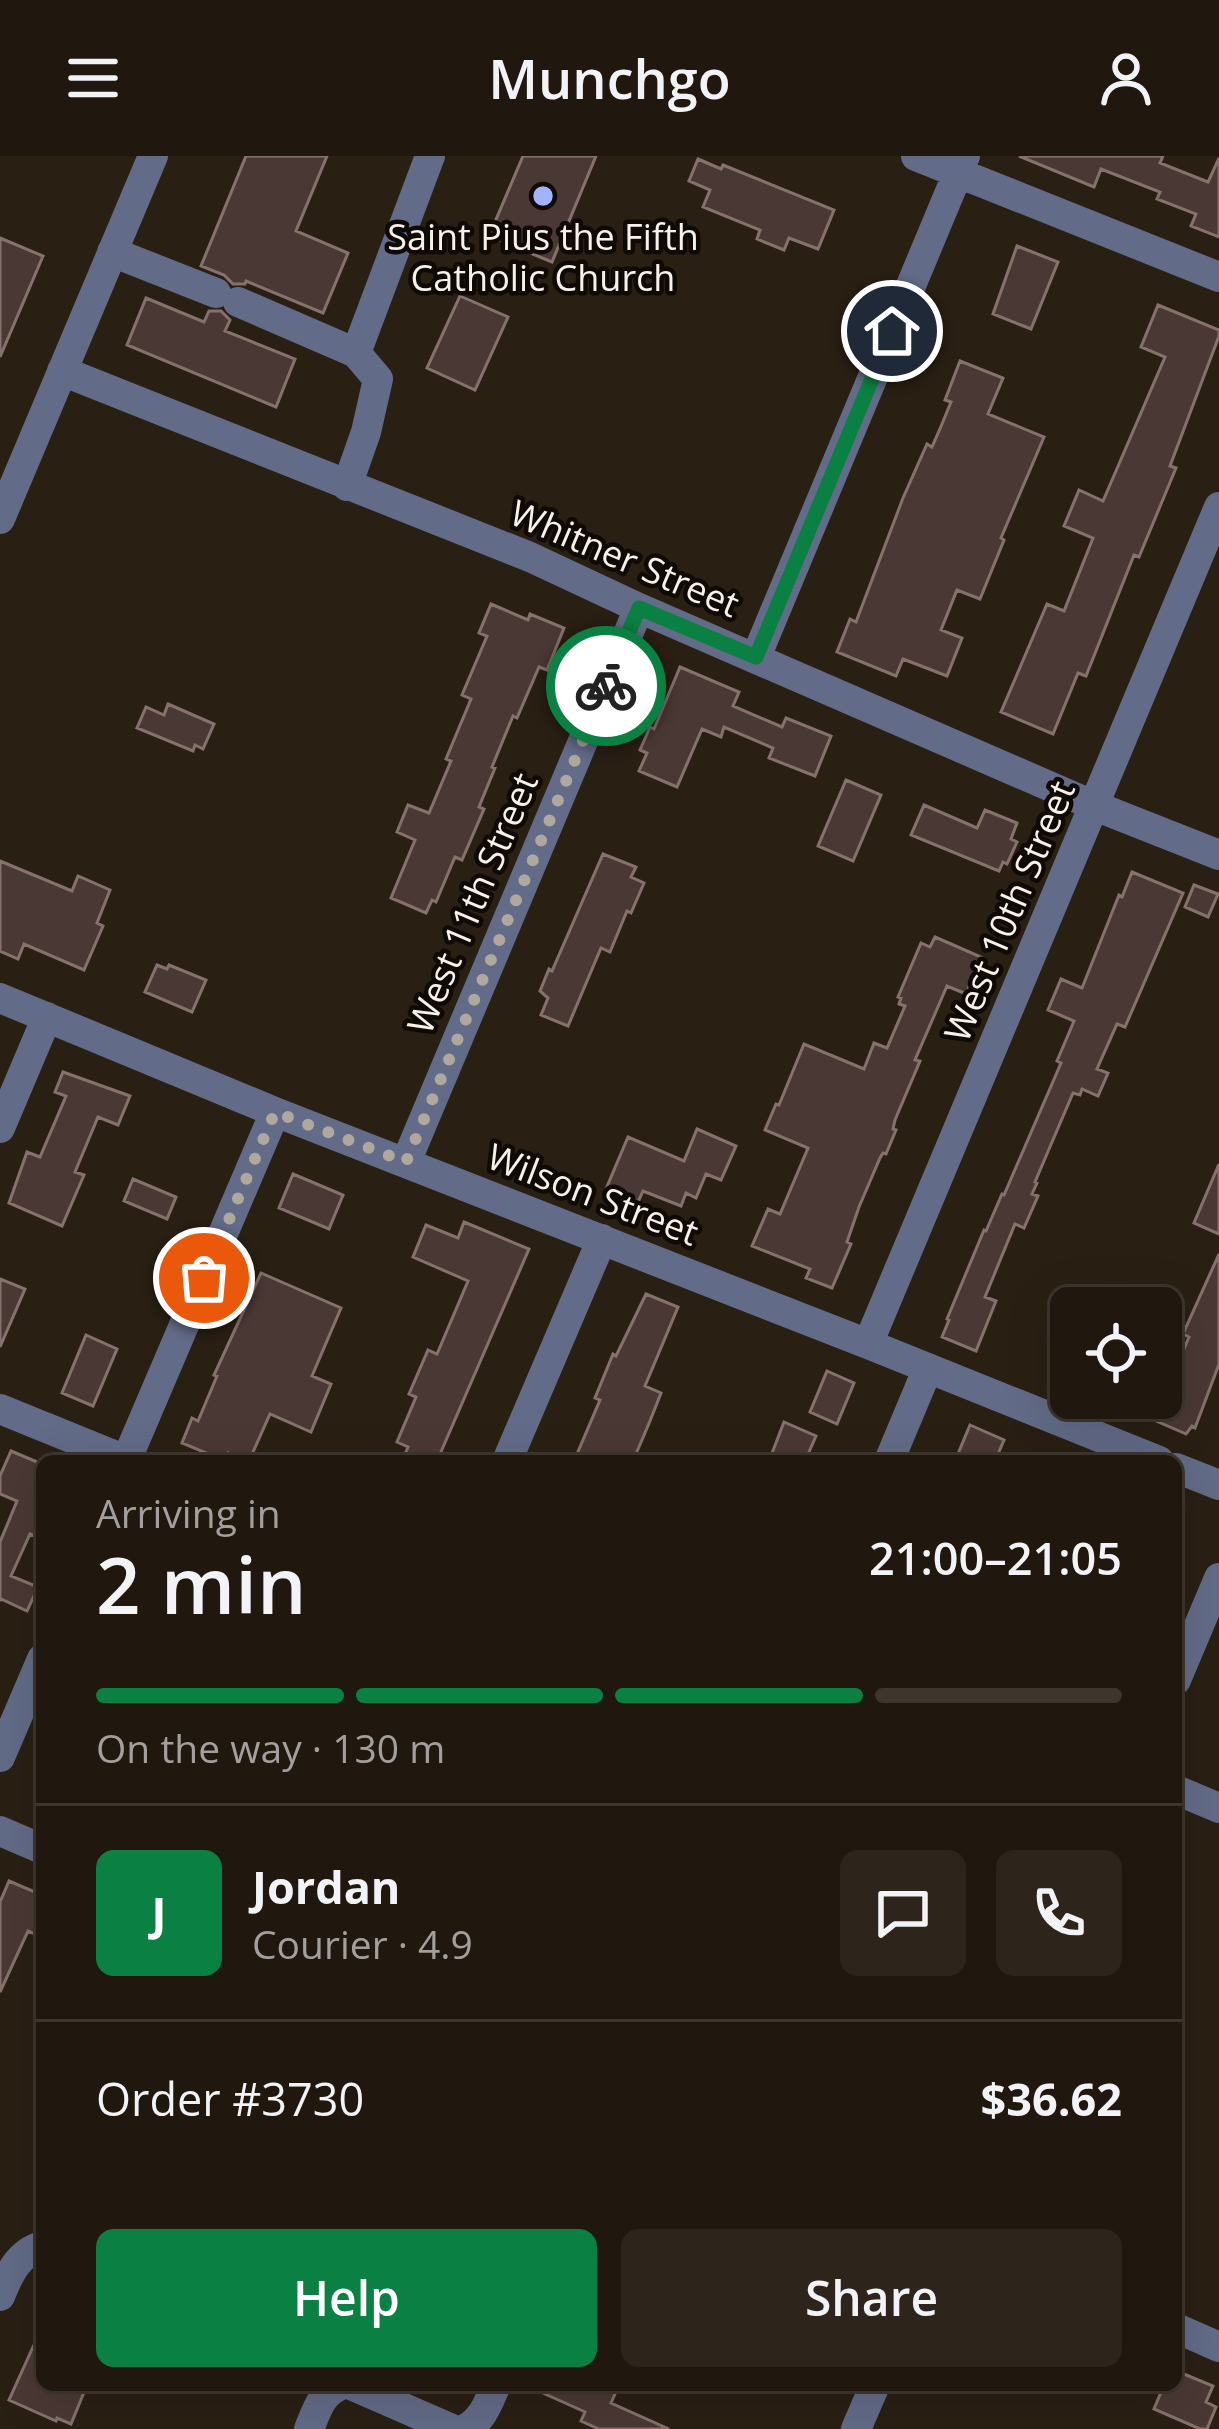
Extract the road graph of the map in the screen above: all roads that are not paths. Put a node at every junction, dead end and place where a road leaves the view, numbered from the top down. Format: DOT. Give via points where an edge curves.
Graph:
graph roads {
  1 [pos="153,156"];
  2 [pos="430,156"];
  3 [pos="916,156"];
  4 [pos="962,164"];
  5 [pos="112,252"];
  6 [pos="1219,277"];
  7 [pos="356,353"];
  8 [pos="62,371"];
  9 [pos="347,486"];
  10 [pos="1219,507"];
  11 [pos="0,519"];
  12 [pos="639,608"];
  13 [pos="756,657"];
  14 [pos="1095,806"];
  15 [pos="1219,855"];
  16 [pos="0,998"];
  17 [pos="47,1017"];
  18 [pos="275,1112"];
  19 [pos="0,1128"];
  20 [pos="406,1162"];
  21 [pos="602,1239"];
  22 [pos="868,1344"];
  23 [pos="928,1368"];
  24 [pos="0,1409"];
  25 [pos="112,1455"];
  26 [pos="130,1455"];
  27 [pos="510,1455"];
  28 [pos="892,1455"];
  29 [pos="1144,1455"];
  30 [pos="1182,1470"];
  31 [pos="1219,1485"];
  32 [pos="1219,1578"];
  33 [pos="1182,1666"];
  34 [pos="36,1673"];
  35 [pos="0,1757"];
  36 [pos="1182,1793"];
  37 [pos="1219,1808"];
  38 [pos="0,1831"];
  39 [pos="36,1846"];
  40 [pos="36,2247"];
  41 [pos="0,2296"];
  42 [pos="1182,2331"];
  43 [pos="1219,2347"];
  44 [pos="329,2391"];
  45 [pos="365,2391"];
  46 [pos="493,2391"];
  47 [pos="872,2391"];
  48 [pos="309,2429"];
  49 [pos="452,2429"];
  50 [pos="465,2429"];
  51 [pos="856,2429"];
  1 -- 5 [label="street"];
  2 -- 7 [label="street"];
  3 -- 4 [label="street"];
  4 -- 6 [label="street"];
  4 -- 13 [label="street"];
  5 -- 7 [label="street"];
  5 -- 8 [label="street"];
  7 -- 9 [label="street" via="378,379"];
  8 -- 9 [label="street, Whitner Street"];
  8 -- 11 [label="street"];
  9 -- 12 [label="street, Whitner Street"];
  10 -- 14 [label="street, West 10th Street"];
  12 -- 13 [label="street, Whitner Street"];
  12 -- 20 [label="street, West 11th Street"];
  13 -- 14 [label="street, Whitner Street"];
  14 -- 15 [label="street, Whitner Street"];
  14 -- 22 [label="street, West 10th Street"];
  16 -- 17 [label="street, Wilson Street"];
  17 -- 18 [label="street, Wilson Street"];
  17 -- 19 [label="street"];
  18 -- 20 [label="street, Wilson Street"];
  18 -- 26 [label="street"];
  20 -- 21 [label="street, Wilson Street"];
  21 -- 22 [label="street, Wilson Street"];
  21 -- 27 [label="street"];
  22 -- 23 [label="street, Wilson Street"];
  23 -- 28 [label="street"];
  23 -- 29 [label="street, Wilson Street"];
  24 -- 25 [label="street"];
  30 -- 31 [label="street"];
  32 -- 33 [label="street"];
  34 -- 35 [label="street"];
  36 -- 37 [label="street"];
  38 -- 39 [label="street"];
  40 -- 41 [label="street" via="21,2257"];
  42 -- 43 [label="street"];
  44 -- 48 [label="street"];
  45 -- 49 [label="street"];
  46 -- 50 [label="street"];
  47 -- 51 [label="street"];
}
